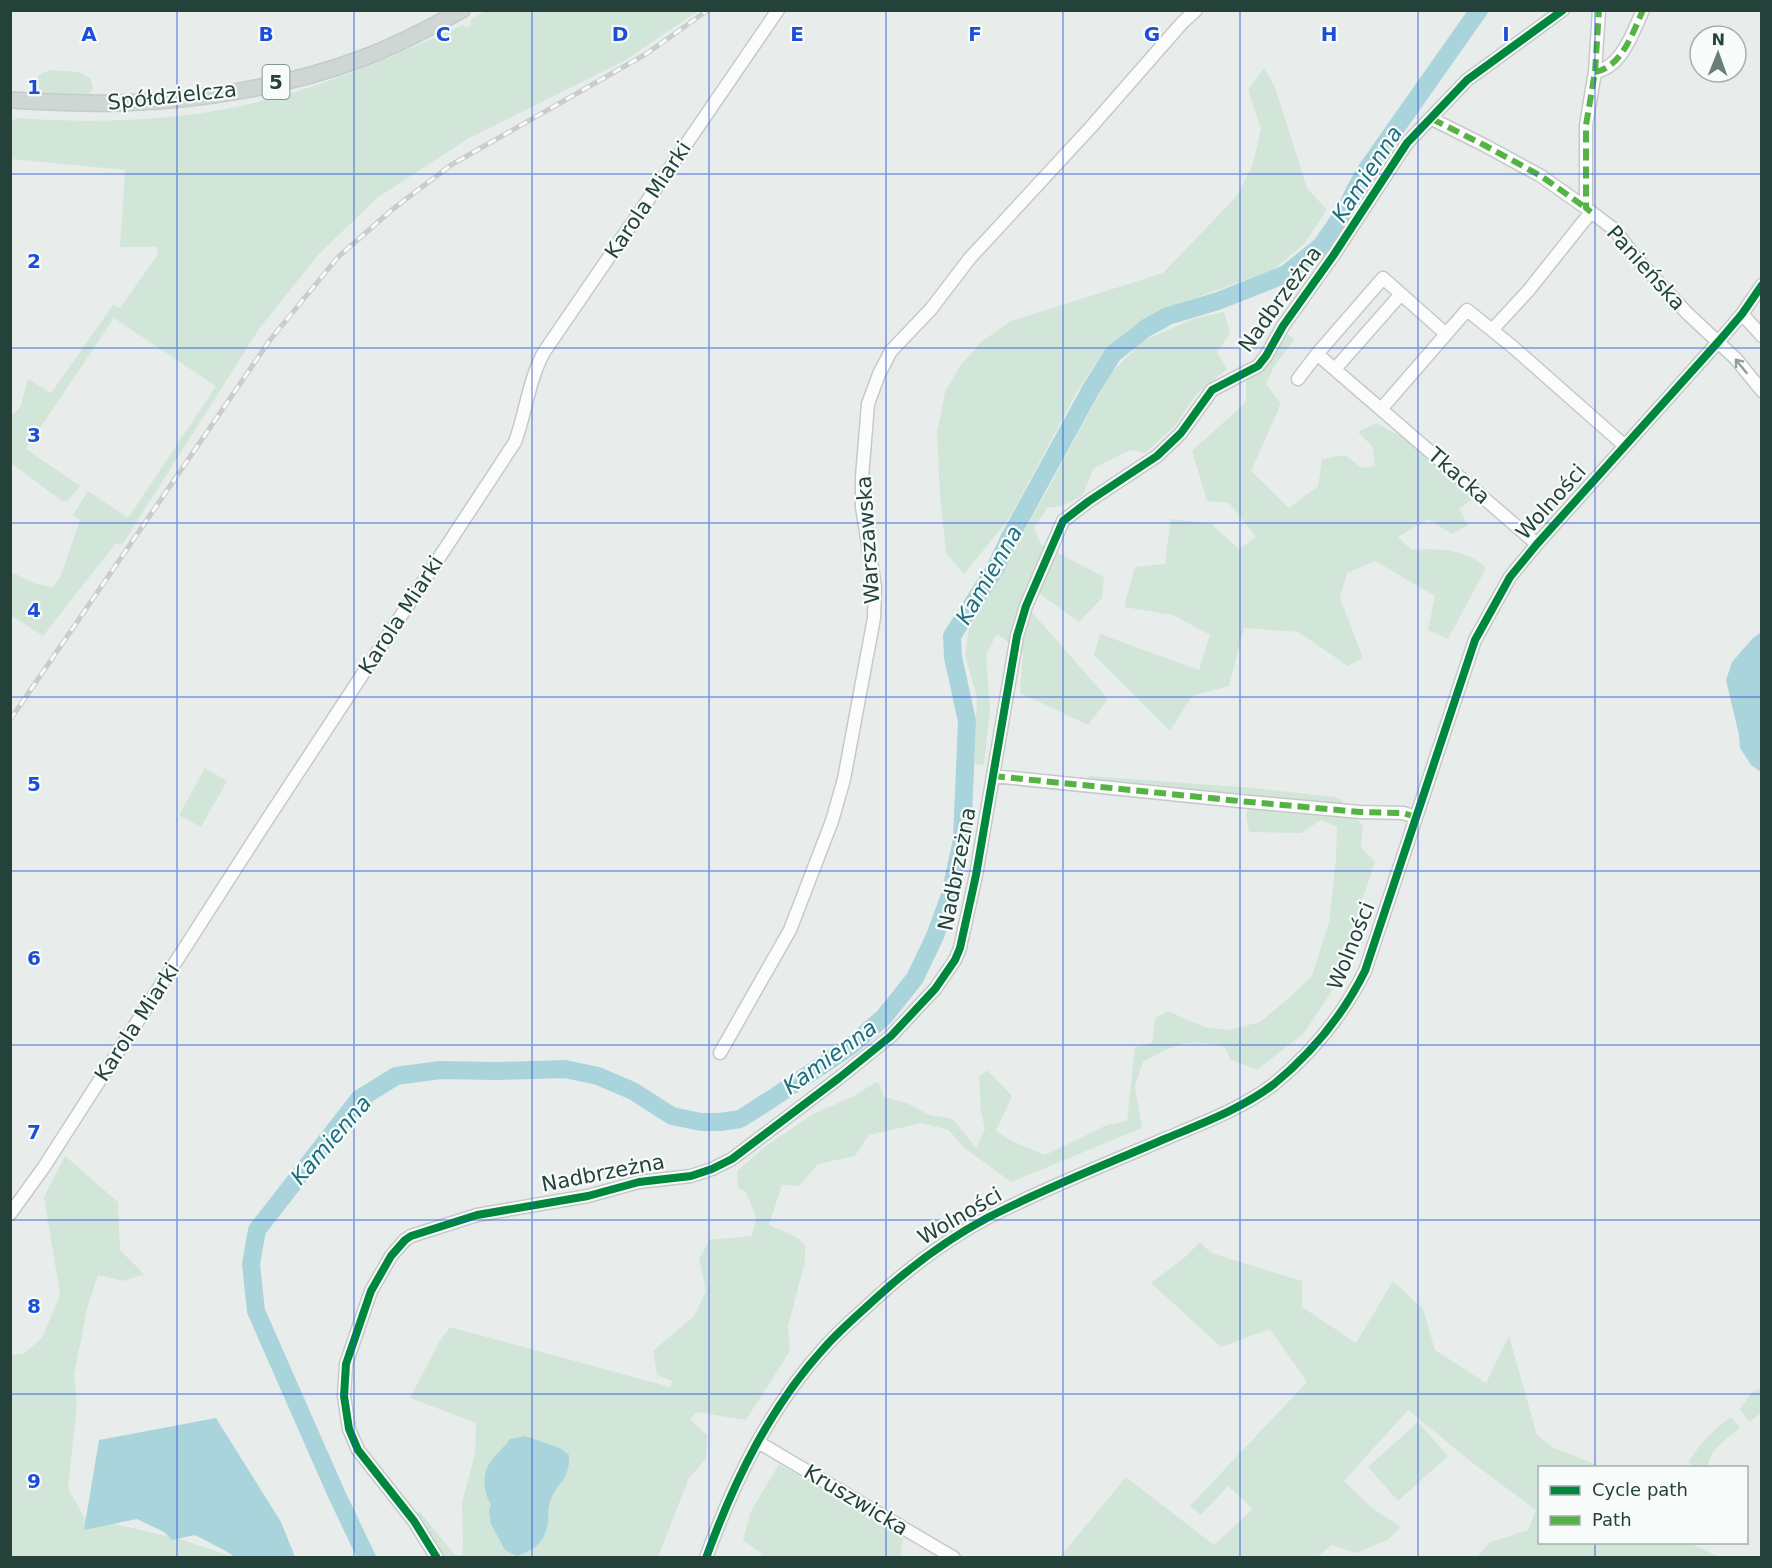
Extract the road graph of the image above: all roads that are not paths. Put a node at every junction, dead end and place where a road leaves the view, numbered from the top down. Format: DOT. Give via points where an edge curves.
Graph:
graph roads {
  1 [pos="462,10"];
  2 [pos="778,10"];
  3 [pos="1196,10"];
  4 [pos="1563,10"];
  5 [pos="1599,10"];
  6 [pos="1643,10"];
  7 [pos="1595,72"];
  8 [pos="11,100"];
  9 [pos="1432,119"];
  10 [pos="1589,210"];
  11 [pos="1761,285"];
  12 [pos="1401,294"];
  13 [pos="1742,314"];
  14 [pos="1492,330"];
  15 [pos="1446,334"];
  16 [pos="1761,336"];
  17 [pos="1719,342"];
  18 [pos="1317,354"];
  19 [pos="1335,369"];
  20 [pos="1298,379"];
  21 [pos="1761,391"];
  22 [pos="1382,408"];
  23 [pos="1625,446"];
  24 [pos="1537,544"];
  25 [pos="993,776"];
  26 [pos="1416,817"];
  27 [pos="720,1053"];
  28 [pos="10,1214"];
  29 [pos="758,1442"];
  30 [pos="437,1557"];
  31 [pos="706,1557"];
  32 [pos="954,1557"];
  1 -- 8 [label="main road, Spółdzielcza / 5" via="361,58 274,83 140,102"];
  2 -- 28 [label="street, Karola Miarki" via="544,352 535,369 515,442"];
  3 -- 27 [label="street, Warszawska" via="970,258 931,309 891,351 879,374 868,404 862,477 862,507 875,587 874,618 842,787 790,930"];
  4 -- 9 [label="street, Nadbrzeżna" via="1467,80"];
  5 -- 7 [label="street"];
  6 -- 7 [label="street" via="1621,53 1602,71"];
  7 -- 10 [label="street" via="1586,125"];
  9 -- 10 [label="street, Panieńska" via="1541,176"];
  9 -- 25 [label="street, Nadbrzeżna" via="1400,152 1258,366 1212,390 1181,433 1157,456 1064,521 1026,606 1017,636"];
  10 -- 14 [label="street" via="1528,291"];
  10 -- 17 [label="street, Panieńska" via="1615,230 1686,312"];
  11 -- 13 [label="street, Wolności"];
  12 -- 15 [label="street"];
  12 -- 18 [label="street" via="1383,278"];
  12 -- 19 [label="street"];
  13 -- 16 [label="street"];
  13 -- 17 [label="street, Wolności"];
  14 -- 15 [label="street" via="1467,310"];
  14 -- 23 [label="street"];
  15 -- 22 [label="street"];
  21 -- 17 [label="street, Panieńska, one-way"];
  17 -- 23 [label="street, Wolności"];
  18 -- 19 [label="street, Tkacka"];
  18 -- 20 [label="street"];
  19 -- 22 [label="street, Tkacka"];
  22 -- 24 [label="street, Tkacka"];
  23 -- 24 [label="street, Wolności"];
  24 -- 26 [label="street, Wolności" via="1510,577 1475,640"];
  25 -- 26 [label="street"];
  25 -- 30 [label="street, Nadbrzeżna" via="972,894 955,960 935,989 866,1058 712,1170 477,1215 411,1236 391,1256 371,1291 346,1364 346,1416 358,1449"];
  26 -- 29 [label="street, Wolności" via="1365,970 1350,1000 1300,1062 1240,1105 1017,1203 912,1266 824,1348"];
  29 -- 31 [label="street, Wolności"];
  29 -- 32 [label="street, Kruszwicka"];
}
